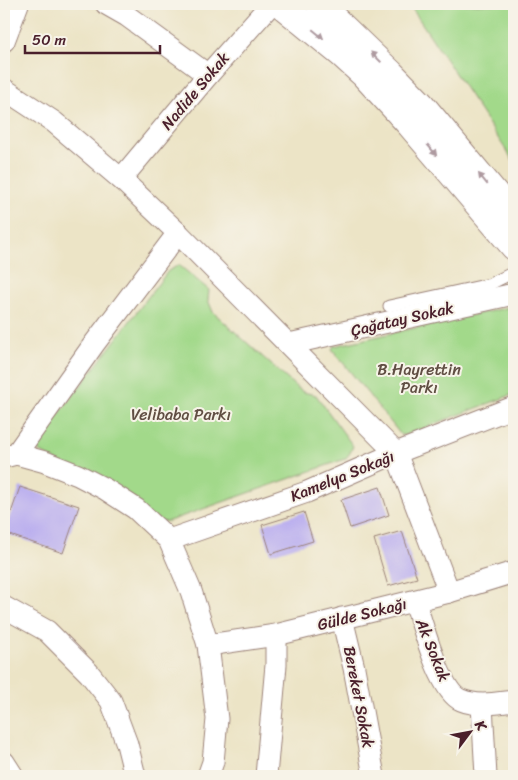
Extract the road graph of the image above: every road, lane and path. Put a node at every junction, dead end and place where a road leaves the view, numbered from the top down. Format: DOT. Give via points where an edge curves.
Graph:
graph roads {
  1 [pos="18,4"];
  2 [pos="106,4"];
  3 [pos="271,4"];
  4 [pos="280,4"];
  5 [pos="319,4"];
  6 [pos="4,40"];
  7 [pos="208,75"];
  8 [pos="4,89"];
  9 [pos="121,179"];
  10 [pos="514,216"];
  11 [pos="178,233"];
  12 [pos="513,244"];
  13 [pos="514,272"];
  14 [pos="514,294"];
  15 [pos="389,306"];
  16 [pos="289,344"];
  17 [pos="514,407"];
  18 [pos="396,454"];
  19 [pos="10,455"];
  20 [pos="169,540"];
  21 [pos="514,572"];
  22 [pos="449,592"];
  23 [pos="415,601"];
  24 [pos="4,607"];
  25 [pos="342,618"];
  26 [pos="276,635"];
  27 [pos="208,645"];
  28 [pos="514,701"];
  29 [pos="482,705"];
  30 [pos="4,762"];
  31 [pos="13,776"];
  32 [pos="135,776"];
  33 [pos="208,776"];
  34 [pos="266,776"];
  35 [pos="374,776"];
  36 [pos="486,776"];
  1 -- 6 [label="street"];
  2 -- 7 [label="street"];
  3 -- 7 [label="street, Nadide Sokak"];
  4 -- 12 [label="street, one-way" via="364,75"];
  10 -- 5 [label="street, one-way" via="422,105"];
  7 -- 9 [label="street, Nadide Sokak"];
  8 -- 9 [label="street" via="54,122"];
  9 -- 11 [label="street"];
  11 -- 16 [label="street"];
  11 -- 19 [label="street"];
  13 -- 15 [label="lane" via="490,284"];
  14 -- 16 [label="street, Çağatay Sokak"];
  16 -- 18 [label="street"];
  17 -- 18 [label="street, Kamelya Sokağı"];
  18 -- 20 [label="street, Kamelya Sokağı" via="307,492"];
  18 -- 22 [label="street"];
  19 -- 20 [label="street" via="45,462 106,489 136,509"];
  20 -- 27 [label="street" via="191,591"];
  21 -- 22 [label="street, Gülde Sokağı"];
  22 -- 23 [label="street, Gülde Sokağı"];
  23 -- 25 [label="street, Gülde Sokağı"];
  23 -- 29 [label="street, Ak Sokak" via="443,681 459,700"];
  24 -- 32 [label="street" via="47,631 89,673 111,701"];
  25 -- 26 [label="street, Gülde Sokağı"];
  25 -- 35 [label="street, Bereket Sokak"];
  26 -- 27 [label="street, Gülde Sokağı"];
  26 -- 34 [label="street" via="276,674"];
  27 -- 33 [label="street" via="217,719 213,762"];
  28 -- 29 [label="street, Ak Sokak"];
  29 -- 36 [label="street"];
  30 -- 31 [label="street"];
}
